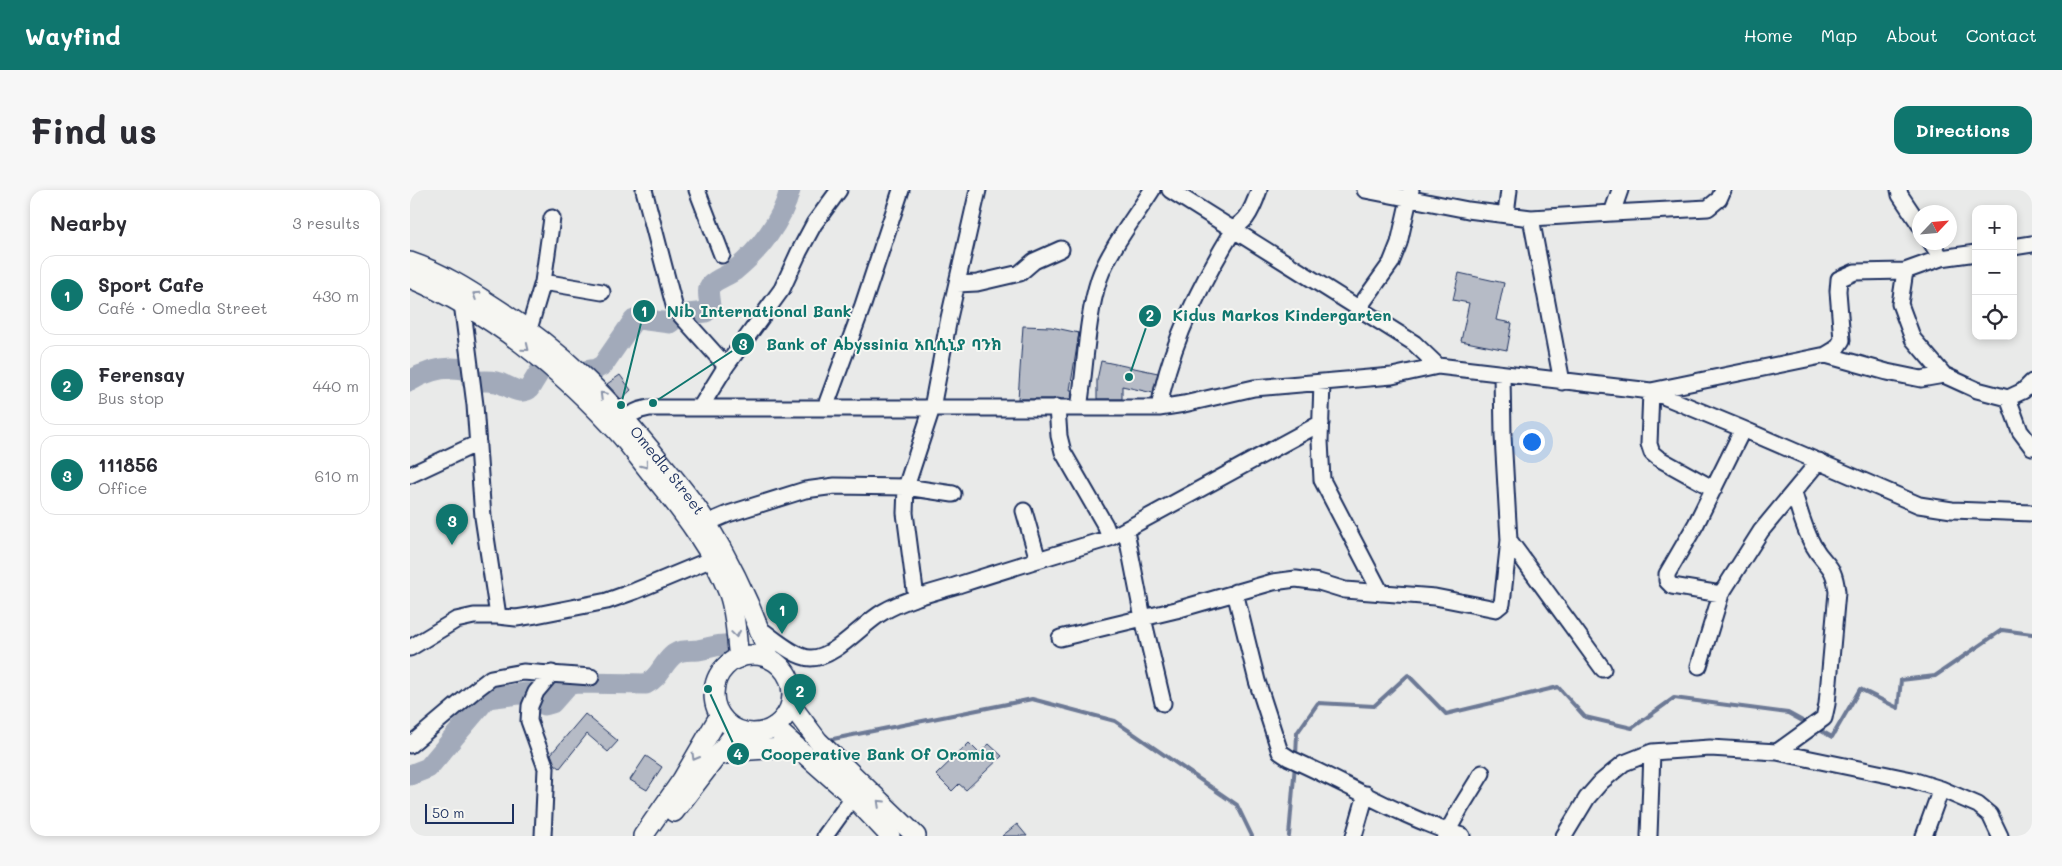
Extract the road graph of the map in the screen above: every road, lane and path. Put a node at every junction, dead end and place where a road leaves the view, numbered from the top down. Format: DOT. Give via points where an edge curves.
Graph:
graph roads {
  1 [pos="644,190"];
  2 [pos="697,190"];
  3 [pos="839,190"];
  4 [pos="901,190"];
  5 [pos="978,190"];
  6 [pos="1152,190"];
  7 [pos="1171,190"];
  8 [pos="1260,190"];
  9 [pos="1366,190"];
  10 [pos="1509,190"];
  11 [pos="1620,190"];
  12 [pos="1723,190"];
  13 [pos="1899,190"];
  14 [pos="1410,194"];
  15 [pos="1612,213"];
  16 [pos="1912,213"];
  17 [pos="1506,214"];
  18 [pos="552,218"];
  19 [pos="1531,218"];
  20 [pos="1234,229"];
  21 [pos="2032,244"];
  22 [pos="2017,246"];
  23 [pos="1061,249"];
  24 [pos="1936,250"];
  25 [pos="1972,254"];
  26 [pos="722,256"];
  27 [pos="1941,258"];
  28 [pos="410,262"];
  29 [pos="1905,271"];
  30 [pos="410,278"];
  31 [pos="543,282"];
  32 [pos="957,284"];
  33 [pos="602,292"];
  34 [pos="462,303"];
  35 [pos="1358,309"];
  36 [pos="529,329"];
  37 [pos="1826,355"];
  38 [pos="726,366"];
  39 [pos="1438,366"];
  40 [pos="1502,375"];
  41 [pos="1944,375"];
  42 [pos="1562,382"];
  43 [pos="2032,382"];
  44 [pos="1322,383"];
  45 [pos="1651,391"];
  46 [pos="2008,398"];
  47 [pos="1057,407"];
  48 [pos="700,408"];
  49 [pos="825,408"];
  50 [pos="932,408"];
  51 [pos="1079,408"];
  52 [pos="1158,408"];
  53 [pos="619,422"];
  54 [pos="1321,423"];
  55 [pos="1743,428"];
  56 [pos="478,442"];
  57 [pos="2032,446"];
  58 [pos="1818,461"];
  59 [pos="410,475"];
  60 [pos="906,487"];
  61 [pos="1714,489"];
  62 [pos="1794,493"];
  63 [pos="953,494"];
  64 [pos="1024,511"];
  65 [pos="2032,513"];
  66 [pos="707,523"];
  67 [pos="1126,531"];
  68 [pos="1110,538"];
  69 [pos="1509,540"];
  70 [pos="712,559"];
  71 [pos="1038,560"];
  72 [pos="1236,592"];
  73 [pos="1381,593"];
  74 [pos="1721,594"];
  75 [pos="916,598"];
  76 [pos="498,616"];
  77 [pos="1143,618"];
  78 [pos="759,628"];
  79 [pos="1060,638"];
  80 [pos="410,648"];
  81 [pos="739,658"];
  82 [pos="770,659"];
  83 [pos="1699,666"];
  84 [pos="1603,669"];
  85 [pos="552,673"];
  86 [pos="591,677"];
  87 [pos="1163,703"];
  88 [pos="790,705"];
  89 [pos="720,715"];
  90 [pos="774,727"];
  91 [pos="737,730"];
  92 [pos="410,745"];
  93 [pos="796,747"];
  94 [pos="1652,752"];
  95 [pos="1777,752"];
  96 [pos="717,756"];
  97 [pos="1482,773"];
  98 [pos="1941,789"];
  99 [pos="1366,794"];
  100 [pos="853,797"];
  101 [pos="1446,834"];
  102 [pos="543,836"];
  103 [pos="642,836"];
  104 [pos="656,836"];
  105 [pos="825,836"];
  106 [pos="890,836"];
  107 [pos="916,836"];
  108 [pos="1354,836"];
  109 [pos="1462,836"];
  110 [pos="1564,836"];
  111 [pos="1649,836"];
  112 [pos="1924,836"];
  113 [pos="2000,836"];
  1 -- 38 [label="street" via="679,314"];
  2 -- 26 [label="street"];
  3 -- 38 [label="street" via="810,231 782,289"];
  4 -- 49 [label="street"];
  5 -- 32 [label="street"];
  6 -- 51 [label="street" via="1099,279"];
  7 -- 20 [label="street"];
  8 -- 20 [label="street" via="1246,219"];
  9 -- 14 [label="street"];
  10 -- 17 [label="street"];
  11 -- 15 [label="street"];
  12 -- 15 [label="street" via="1720,199 1708,208"];
  13 -- 16 [label="street"];
  14 -- 17 [label="street" via="1468,210"];
  14 -- 35 [label="street" via="1399,243 1390,263"];
  15 -- 19 [label="street"];
  17 -- 19 [label="street"];
  18 -- 31 [label="street"];
  19 -- 42 [label="street"];
  20 -- 35 [label="street"];
  20 -- 52 [label="street" via="1175,348"];
  21 -- 22 [label="street"];
  23 -- 32 [label="street" via="1034,261 1020,273"];
  24 -- 27 [label="street"];
  25 -- 27 [label="street"];
  27 -- 29 [label="street"];
  36 -- 28 [label="main road, Omedla Street, one-way" via="462,286"];
  29 -- 37 [label="street" via="1855,272 1839,279 1842,340"];
  29 -- 41 [label="street" via="1900,304 1913,339"];
  30 -- 34 [label="main road"];
  31 -- 33 [label="street"];
  31 -- 36 [label="street"];
  32 -- 50 [label="street"];
  34 -- 53 [label="main road, one-way" via="509,334"];
  34 -- 56 [label="street"];
  35 -- 39 [label="street" via="1414,343"];
  53 -- 36 [label="main road, Omedla Street, one-way" via="563,356"];
  37 -- 41 [label="street" via="1921,379"];
  37 -- 45 [label="street"];
  38 -- 48 [label="street"];
  39 -- 40 [label="street"];
  39 -- 44 [label="street" via="1392,376"];
  40 -- 42 [label="street"];
  40 -- 69 [label="street" via="1502,436"];
  41 -- 46 [label="street" via="1977,390"];
  42 -- 45 [label="street"];
  43 -- 46 [label="street"];
  44 -- 52 [label="street" via="1254,388"];
  44 -- 54 [label="street"];
  45 -- 55 [label="street"];
  45 -- 61 [label="street" via="1648,444 1652,452"];
  46 -- 57 [label="street" via="2020,431"];
  47 -- 50 [label="street"];
  47 -- 51 [label="street"];
  47 -- 68 [label="street" via="1063,452"];
  48 -- 49 [label="street"];
  48 -- 53 [label="street" via="640,409"];
  49 -- 50 [label="street"];
  50 -- 60 [label="street"];
  51 -- 52 [label="street"];
  53 -- 66 [label="main road, Omedla Street" via="695,505"];
  53 -- 70 [label="main road, one-way"];
  54 -- 67 [label="street"];
  54 -- 73 [label="street" via="1322,480"];
  55 -- 58 [label="street"];
  55 -- 61 [label="street"];
  56 -- 59 [label="street"];
  56 -- 76 [label="street" via="483,517"];
  58 -- 62 [label="street"];
  58 -- 65 [label="street" via="1919,505 1952,510"];
  60 -- 63 [label="street"];
  60 -- 66 [label="street" via="835,486 805,490"];
  60 -- 75 [label="street" via="905,513"];
  61 -- 74 [label="street" via="1667,574 1672,586"];
  62 -- 74 [label="street" via="1761,531"];
  62 -- 95 [label="street" via="1813,546 1836,576 1837,592 1824,718"];
  64 -- 71 [label="street"];
  66 -- 78 [label="main road, Omedla Street"];
  67 -- 68 [label="street"];
  67 -- 77 [label="street"];
  68 -- 71 [label="street"];
  69 -- 73 [label="street" via="1502,604 1496,609 1435,597"];
  69 -- 84 [label="street"];
  70 -- 76 [label="street" via="607,600 516,618"];
  70 -- 81 [label="main road, one-way" via="729,595"];
  71 -- 75 [label="street"];
  72 -- 73 [label="street" via="1296,579 1345,590"];
  72 -- 77 [label="street"];
  72 -- 99 [label="street" via="1257,681 1280,752"];
  74 -- 83 [label="street"];
  75 -- 78 [label="street" via="883,611 823,656 797,655"];
  76 -- 80 [label="street" via="456,620"];
  77 -- 79 [label="street"];
  77 -- 87 [label="street"];
  78 -- 82 [label="main road, Omedla Street"];
  81 -- 82 [label="main road" via="755,655"];
  81 -- 89 [label="main road" via="727,665 716,682 715,702"];
  82 -- 88 [label="main road, Omedla Street" via="786,673 792,694"];
  85 -- 86 [label="street"];
  85 -- 92 [label="street" via="523,672 491,678"];
  85 -- 102 [label="street" via="536,692 530,706 529,721 546,768"];
  88 -- 90 [label="main road" via="787,714"];
  107 -- 88 [label="main road, one-way" via="818,741"];
  89 -- 91 [label="main road"];
  89 -- 103 [label="main road, one-way" via="682,780"];
  90 -- 91 [label="main road" via="756,733"];
  90 -- 93 [label="main road"];
  91 -- 96 [label="main road"];
  93 -- 96 [label="main road" via="737,751"];
  93 -- 100 [label="main road"];
  94 -- 95 [label="street" via="1710,748"];
  94 -- 110 [label="street" via="1624,763 1601,782"];
  94 -- 111 [label="street"];
  95 -- 98 [label="street"];
  96 -- 104 [label="main road"];
  97 -- 101 [label="street"];
  98 -- 112 [label="street"];
  98 -- 113 [label="street" via="1978,805 1990,815"];
  99 -- 101 [label="street"];
  99 -- 108 [label="street"];
  100 -- 105 [label="street"];
  100 -- 106 [label="main road"];
  101 -- 109 [label="street"];
}
